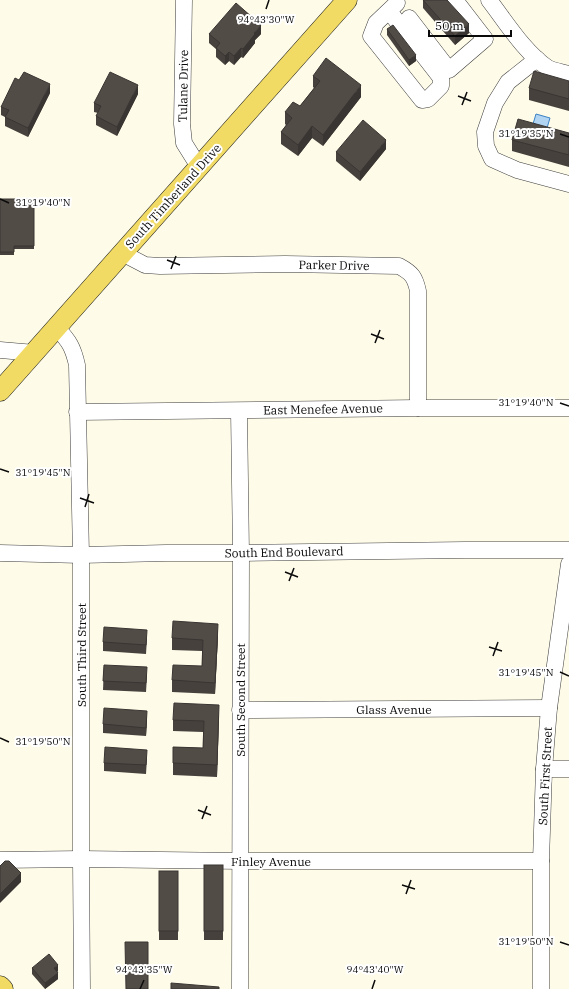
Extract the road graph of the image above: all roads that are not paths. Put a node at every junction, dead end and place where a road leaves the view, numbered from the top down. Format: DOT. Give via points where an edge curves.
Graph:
graph roads {
  1 [pos="184,0"];
  2 [pos="347,0"];
  3 [pos="450,0"];
  4 [pos="454,0"];
  5 [pos="489,0"];
  6 [pos="394,5"];
  7 [pos="478,30"];
  8 [pos="537,59"];
  9 [pos="569,74"];
  10 [pos="200,167"];
  11 [pos="569,184"];
  12 [pos="122,253"];
  13 [pos="57,328"];
  14 [pos="0,350"];
  15 [pos="35,353"];
  16 [pos="0,391"];
  17 [pos="418,408"];
  18 [pos="569,408"];
  19 [pos="239,411"];
  20 [pos="77,412"];
  21 [pos="569,550"];
  22 [pos="0,553"];
  23 [pos="241,553"];
  24 [pos="81,555"];
  25 [pos="569,564"];
  26 [pos="567,595"];
  27 [pos="548,708"];
  28 [pos="240,710"];
  29 [pos="569,769"];
  30 [pos="544,770"];
  31 [pos="81,859"];
  32 [pos="0,860"];
  33 [pos="241,861"];
  34 [pos="541,861"];
  35 [pos="0,986"];
  36 [pos="3,989"];
  37 [pos="82,989"];
  38 [pos="240,989"];
  39 [pos="541,989"];
  1 -- 10 [label="street, Tulane Drive" via="182,124 184,143"];
  2 -- 10 [label="main road, South Timberland Drive"];
  3 -- 7 [label="street" via="470,27"];
  4 -- 7 [label="street"];
  5 -- 8 [label="street"];
  6 -- 6 [label="street" via="376,23 371,36 422,100 428,99 441,86 441,78"];
  6 -- 7 [label="street" via="449,70 485,39"];
  8 -- 9 [label="street" via="550,69"];
  8 -- 11 [label="street" via="508,82 495,104 485,132 486,146 492,159 517,170"];
  10 -- 12 [label="main road, South Timberland Drive"];
  12 -- 13 [label="main road, South Timberland Drive"];
  12 -- 17 [label="street, Parker Drive" via="145,265 160,266 399,266 415,279 418,291"];
  13 -- 15 [label="main road, South Timberland Drive"];
  13 -- 20 [label="street, South Third Street" via="69,341 77,365"];
  14 -- 15 [label="street"];
  15 -- 16 [label="main road, South Timberland Drive"];
  17 -- 18 [label="street, East Menefee Avenue"];
  17 -- 19 [label="street, East Menefee Avenue"];
  19 -- 20 [label="street, East Menefee Avenue"];
  19 -- 23 [label="street, South Second Street"];
  20 -- 24 [label="street, South Third Street"];
  21 -- 23 [label="street, South End Boulevard"];
  22 -- 24 [label="street, South End Boulevard"];
  23 -- 24 [label="street, South End Boulevard"];
  23 -- 28 [label="street, South Second Street"];
  24 -- 31 [label="street, South Third Street"];
  25 -- 26 [label="street, South First Street"];
  26 -- 27 [label="street, South First Street"];
  27 -- 28 [label="street, Glass Avenue"];
  27 -- 30 [label="street, South First Street"];
  28 -- 33 [label="street, South Second Street"];
  29 -- 30 [label="street"];
  30 -- 34 [label="street, South First Street"];
  31 -- 32 [label="street, Finley Avenue"];
  31 -- 33 [label="street, Finley Avenue"];
  31 -- 37 [label="street, South Third Street"];
  33 -- 34 [label="street, Finley Avenue"];
  33 -- 38 [label="street, South Second Street"];
  34 -- 39 [label="street, South First Street"];
  35 -- 36 [label="main road"];
}
